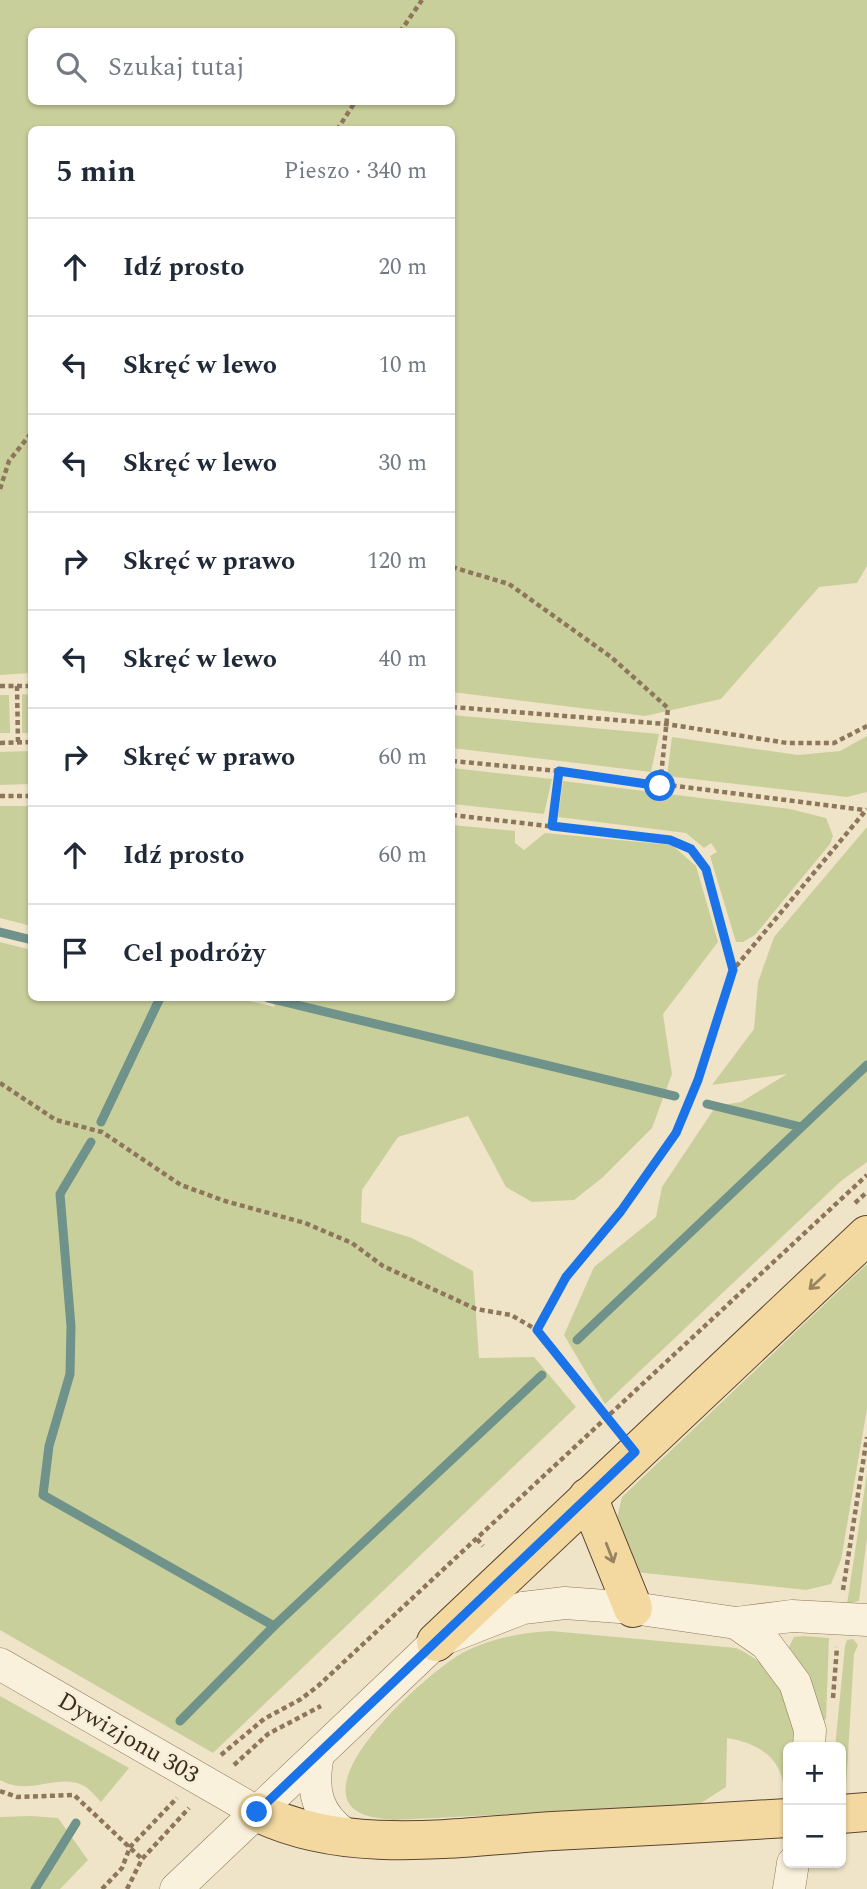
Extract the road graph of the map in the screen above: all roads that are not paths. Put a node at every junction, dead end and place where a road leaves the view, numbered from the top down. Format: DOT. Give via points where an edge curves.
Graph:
graph roads {
  1 [pos="867,1236"];
  2 [pos="588,1497"];
  3 [pos="633,1608"];
  4 [pos="867,1620"];
  5 [pos="736,1623"];
  6 [pos="436,1642"];
  7 [pos="0,1664"];
  8 [pos="809,1742"];
  9 [pos="318,1755"];
  10 [pos="257,1812"];
  11 [pos="867,1812"];
  12 [pos="846,1814"];
  13 [pos="783,1818"];
  14 [pos="346,1835"];
  15 [pos="792,1868"];
  16 [pos="176,1889"];
  17 [pos="789,1889"];
  1 -- 2 [label="main road, one-way"];
  2 -- 3 [label="main road, one-way"];
  2 -- 6 [label="main road"];
  3 -- 5 [label="street"];
  3 -- 6 [label="street" via="565,1603 523,1608"];
  4 -- 5 [label="street" via="792,1616"];
  5 -- 8 [label="street" via="766,1644 795,1683 810,1730"];
  6 -- 9 [label="street"];
  7 -- 10 [label="street, Dywizjonu 303"];
  9 -- 10 [label="street"];
  9 -- 14 [label="street" via="314,1782 319,1808"];
  10 -- 14 [label="main road" via="288,1824"];
  10 -- 16 [label="street"];
  11 -- 12 [label="main road"];
  13 -- 14 [label="main road" via="415,1839"];
  15 -- 17 [label="street"];
}
